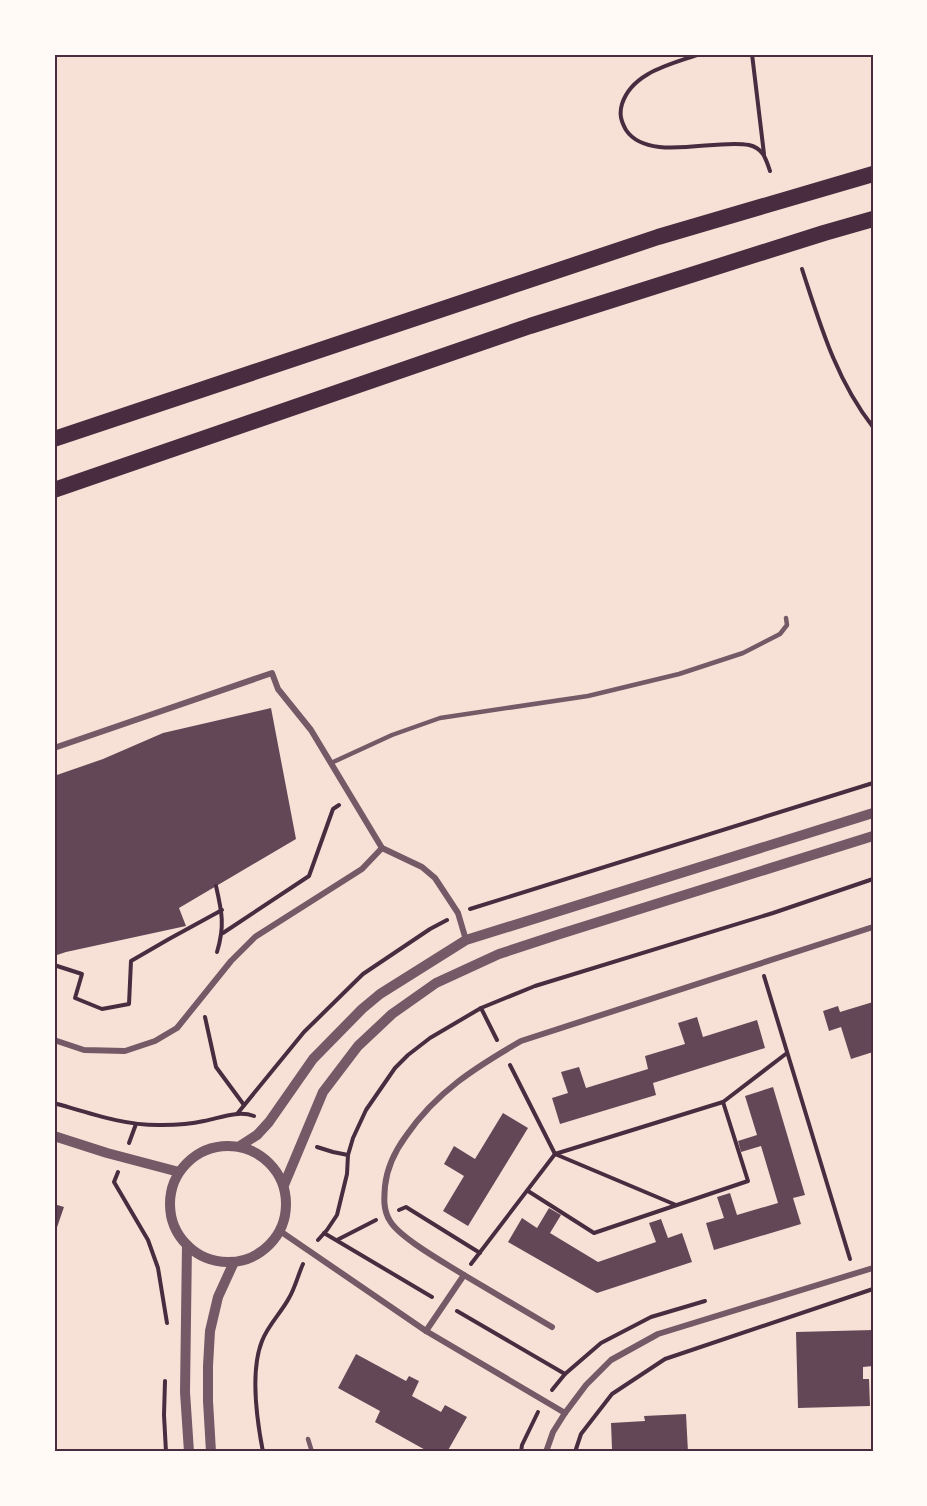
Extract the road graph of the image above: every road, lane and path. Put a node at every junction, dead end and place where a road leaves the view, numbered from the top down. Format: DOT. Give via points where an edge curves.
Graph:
graph roads {
  1 [pos="700,54"];
  2 [pos="752,54"];
  3 [pos="764,154"];
  4 [pos="770,171"];
  5 [pos="873,174"];
  6 [pos="873,219"];
  7 [pos="802,269"];
  8 [pos="873,427"];
  9 [pos="54,439"];
  10 [pos="127,465"];
  11 [pos="54,490"];
  12 [pos="54,500"];
  13 [pos="786,618"];
  14 [pos="54,748"];
  15 [pos="331,763"];
  16 [pos="352,798"];
  17 [pos="873,813"];
  18 [pos="873,836"];
  19 [pos="382,848"];
  20 [pos="873,879"];
  21 [pos="222,910"];
  22 [pos="873,927"];
  23 [pos="222,934"];
  24 [pos="466,940"];
  25 [pos="760,963"];
  26 [pos="54,965"];
  27 [pos="481,1008"];
  28 [pos="54,1040"];
  29 [pos="503,1051"];
  30 [pos="788,1053"];
  31 [pos="723,1102"];
  32 [pos="54,1103"];
  33 [pos="269,1122"];
  34 [pos="136,1124"];
  35 [pos="54,1136"];
  36 [pos="302,1141"];
  37 [pos="240,1146"];
  38 [pos="555,1154"];
  39 [pos="348,1155"];
  40 [pos="123,1158"];
  41 [pos="179,1172"];
  42 [pos="284,1185"];
  43 [pos="528,1191"];
  44 [pos="676,1205"];
  45 [pos="280,1231"];
  46 [pos="187,1245"];
  47 [pos="308,1251"];
  48 [pos="850,1259"];
  49 [pos="234,1262"];
  50 [pos="873,1268"];
  51 [pos="464,1275"];
  52 [pos="873,1289"];
  53 [pos="167,1325"];
  54 [pos="552,1327"];
  55 [pos="426,1331"];
  56 [pos="166,1372"];
  57 [pos="565,1413"];
  58 [pos="308,1439"];
  59 [pos="166,1452"];
  60 [pos="189,1452"];
  61 [pos="211,1452"];
  62 [pos="263,1452"];
  63 [pos="312,1452"];
  64 [pos="546,1452"];
  65 [pos="575,1452"];
  1 -- 3 [label="path" via="662,67 633,85 621,106 620,117 629,134 658,147 748,145"];
  2 -- 3 [label="path"];
  3 -- 4 [label="path"];
  5 -- 9 [label="highway" via="658,237"];
  6 -- 10 [label="highway" via="530,326"];
  7 -- 8 [label="path" via="834,362"];
  10 -- 11 [label="highway"];
  10 -- 12 [label="highway"];
  13 -- 15 [label="lane" via="787,625 780,634 743,653 679,674 588,696 440,718"];
  14 -- 15 [label="street" via="272,673 278,689"];
  15 -- 16 [label="street"];
  16 -- 19 [label="street"];
  16 -- 23 [label="path" via="333,809 309,876"];
  17 -- 24 [label="street"];
  18 -- 36 [label="street" via="499,954 436,983 392,1014 358,1046 323,1092"];
  19 -- 24 [label="street" via="422,867 435,878 458,913"];
  19 -- 28 [label="street" via="362,869 255,937 177,1028 155,1041 125,1051 84,1050"];
  20 -- 27 [label="path" via="535,986"];
  21 -- 26 [label="path" via="131,961 129,1004 102,1009 75,998 82,974"];
  22 -- 25 [label="street"];
  24 -- 33 [label="street" via="362,1009 313,1059"];
  25 -- 29 [label="street" via="521,1041"];
  25 -- 30 [label="path"];
  27 -- 29 [label="path"];
  27 -- 39 [label="path" via="430,1038 395,1068 366,1110"];
  29 -- 38 [label="path"];
  29 -- 51 [label="street" via="442,1094 417,1120 386,1173 384,1209 390,1222 400,1233"];
  30 -- 31 [label="path"];
  30 -- 48 [label="path"];
  31 -- 38 [label="path"];
  31 -- 44 [label="path" via="748,1181"];
  32 -- 34 [label="path"];
  33 -- 34 [label="path" via="237,1114 184,1124"];
  33 -- 37 [label="street"];
  34 -- 40 [label="path"];
  35 -- 40 [label="street"];
  36 -- 39 [label="path"];
  36 -- 42 [label="street"];
  37 -- 41 [label="street" via="205,1150"];
  37 -- 42 [label="street" via="259,1154 274,1167"];
  38 -- 43 [label="path"];
  38 -- 44 [label="path"];
  39 -- 47 [label="path" via="337,1215"];
  40 -- 41 [label="street"];
  40 -- 53 [label="path" via="114,1182 148,1240 158,1268"];
  41 -- 46 [label="street" via="171,1191 170,1210"];
  42 -- 45 [label="street" via="286,1216"];
  43 -- 44 [label="path" via="594,1233"];
  43 -- 51 [label="path"];
  45 -- 47 [label="street"];
  45 -- 49 [label="street" via="253,1257"];
  46 -- 49 [label="street" via="217,1261"];
  46 -- 60 [label="street" via="185,1392"];
  47 -- 55 [label="street"];
  47 -- 62 [label="path" via="294,1289 268,1328 258,1354 257,1410"];
  49 -- 61 [label="street" via="218,1297 210,1331"];
  50 -- 57 [label="street" via="658,1334 611,1360"];
  51 -- 54 [label="street"];
  51 -- 55 [label="street"];
  52 -- 65 [label="path" via="665,1359 612,1394 581,1434"];
  55 -- 57 [label="street"];
  56 -- 59 [label="path"];
  57 -- 64 [label="street"];
  58 -- 63 [label="lane"];
}
